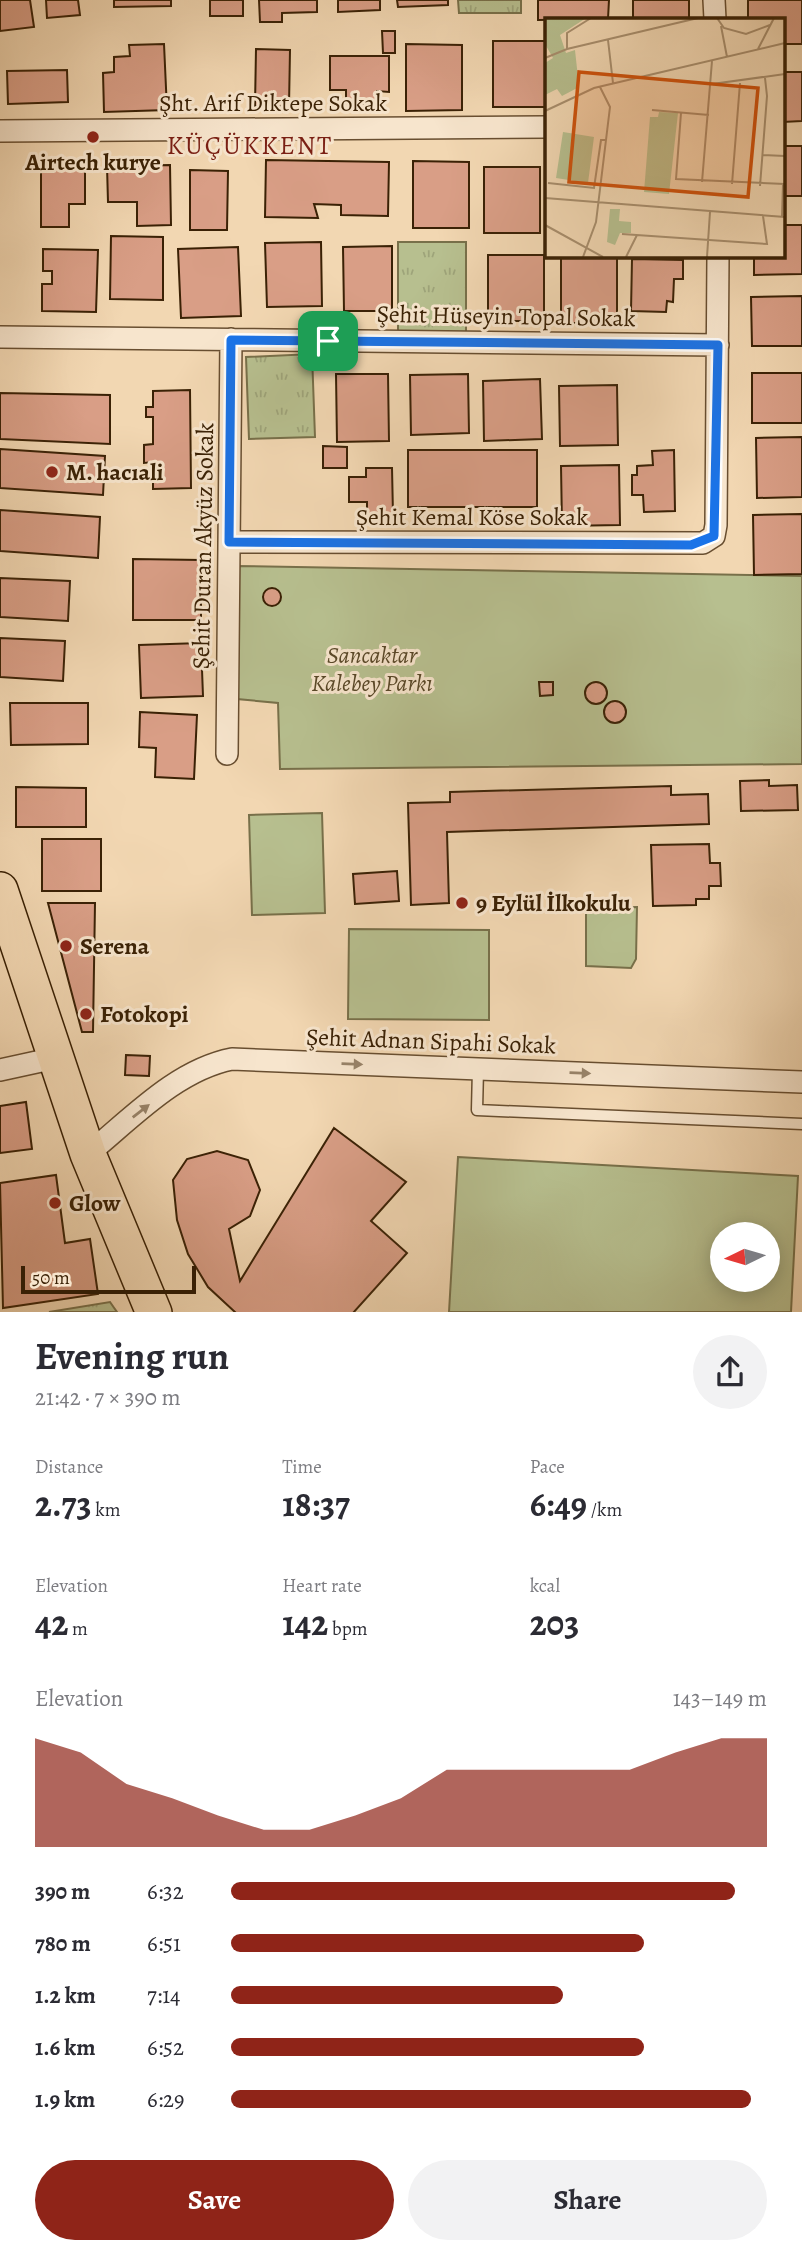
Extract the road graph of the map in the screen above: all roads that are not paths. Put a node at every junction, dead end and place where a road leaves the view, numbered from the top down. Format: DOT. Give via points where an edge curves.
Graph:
graph roads {
  1 [pos="714,0"];
  2 [pos="715,18"];
  3 [pos="545,127"];
  4 [pos="0,131"];
  5 [pos="718,257"];
  6 [pos="0,336"];
  7 [pos="231,340"];
  8 [pos="718,345"];
  9 [pos="229,542"];
  10 [pos="227,754"];
  11 [pos="0,890"];
  12 [pos="55,1058"];
  13 [pos="478,1069"];
  14 [pos="0,1070"];
  15 [pos="802,1082"];
  16 [pos="802,1124"];
  17 [pos="88,1154"];
  18 [pos="154,1312"];
  1 -- 2 [label="street"];
  3 -- 4 [label="street, Şht. Arif Diktepe Sokak"];
  5 -- 8 [label="street"];
  6 -- 7 [label="street, Şehit Hüseyin Topal Sokak"];
  7 -- 8 [label="street, Şehit Hüseyin Topal Sokak"];
  7 -- 9 [label="street, Şehit Duran Akyüz Sokak"];
  8 -- 9 [label="street, Şehit Kemal Köse Sokak" via="714,536 691,545"];
  9 -- 10 [label="street, Şehit Duran Akyüz Sokak"];
  11 -- 12 [label="main road"];
  12 -- 14 [label="street"];
  12 -- 17 [label="main road"];
  13 -- 15 [label="street, Şehit Adnan Sipahi Sokak, one-way"];
  13 -- 16 [label="lane" via="477,1110"];
  17 -- 13 [label="street, Şehit Adnan Sipahi Sokak, one-way" via="188,1074 209,1063 232,1059"];
  17 -- 18 [label="main road"];
}
